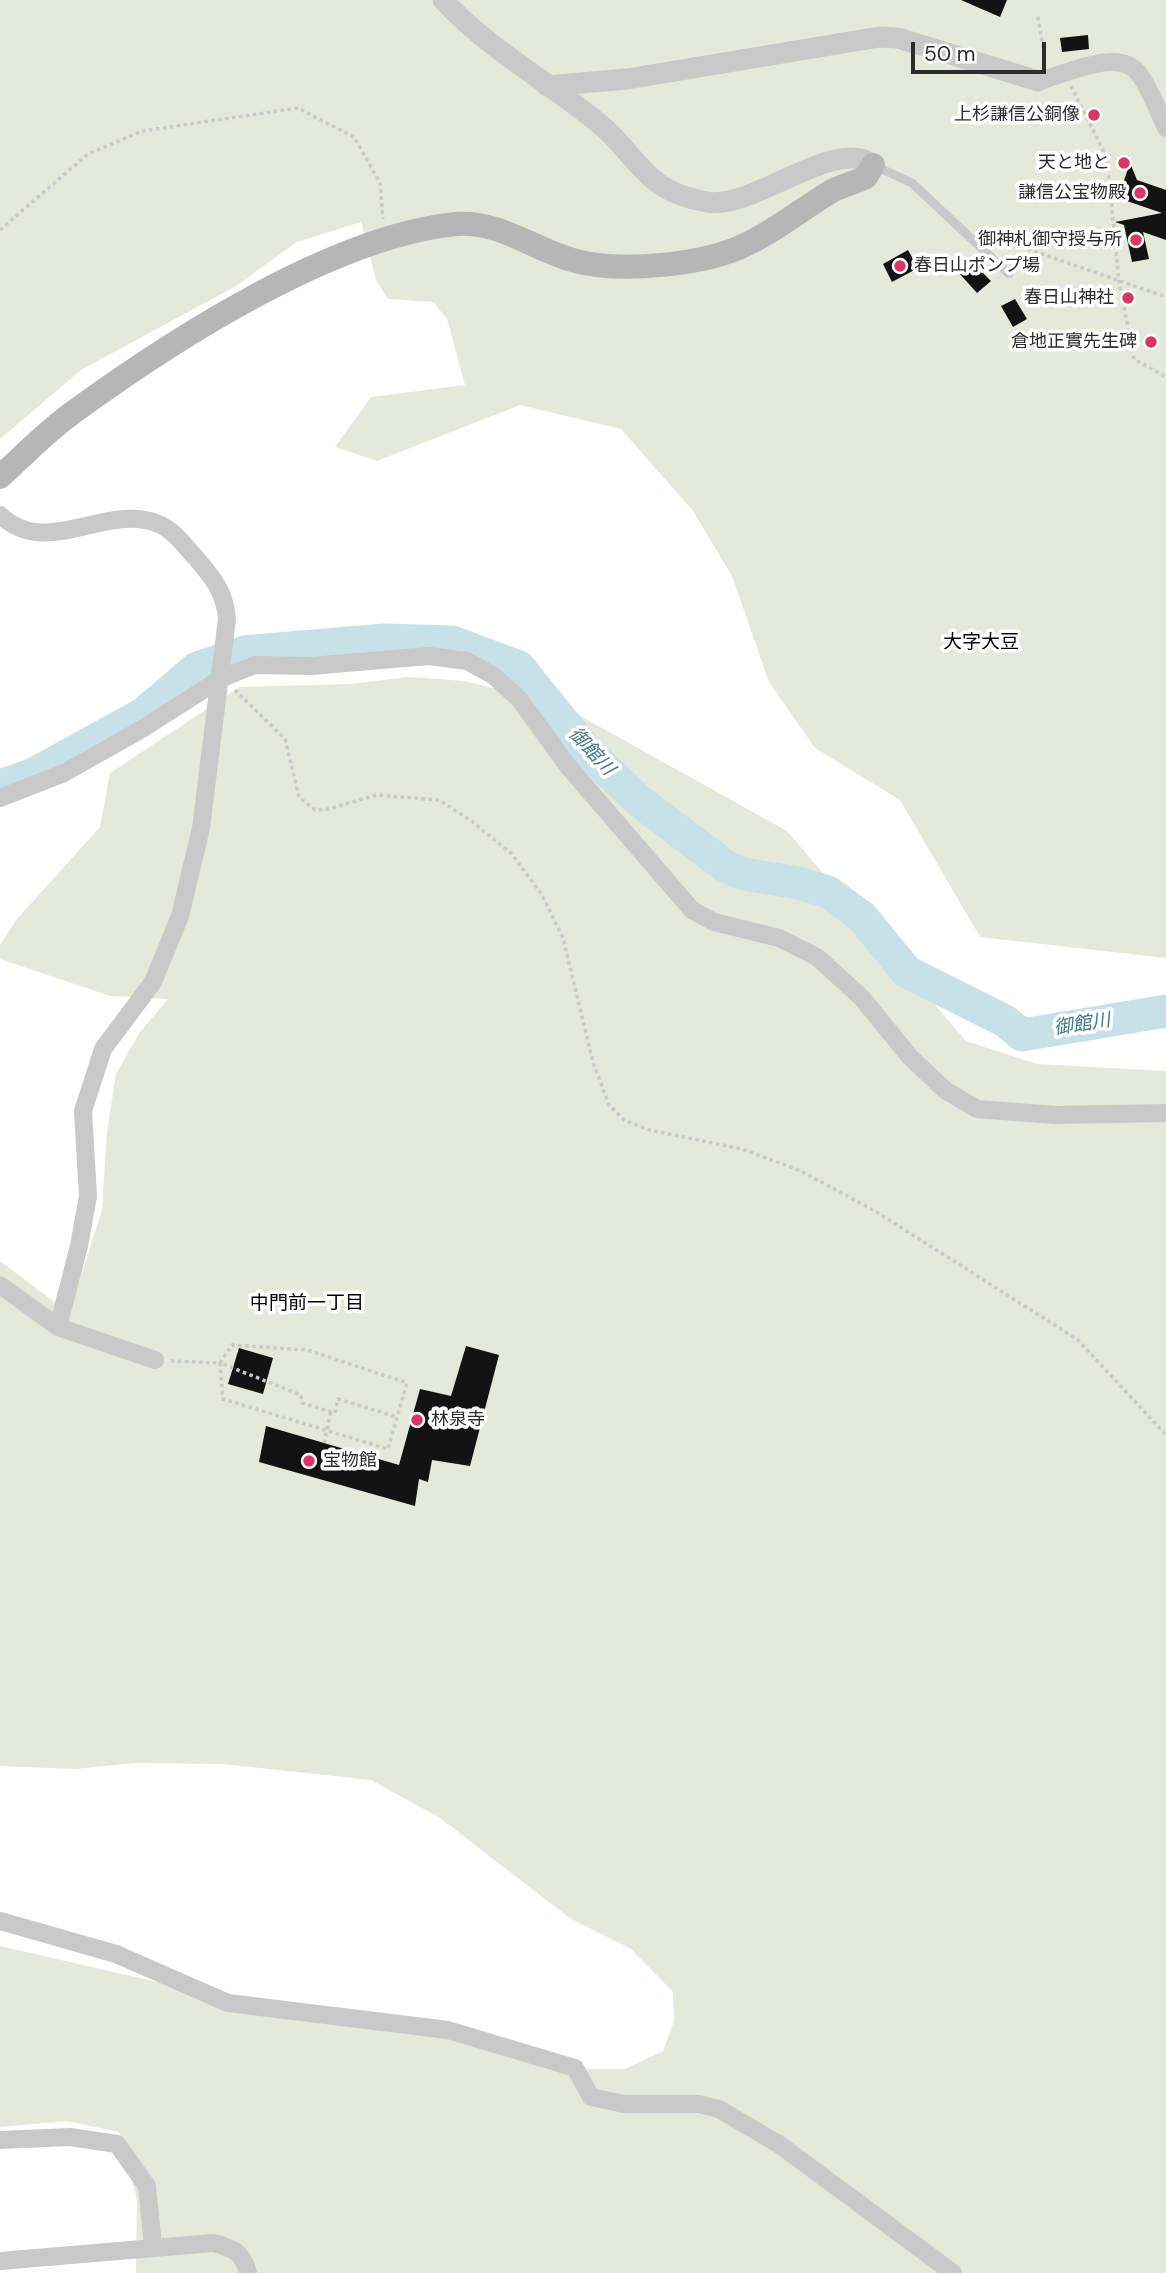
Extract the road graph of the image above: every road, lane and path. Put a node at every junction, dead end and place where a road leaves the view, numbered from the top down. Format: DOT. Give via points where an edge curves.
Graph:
graph roads {
  1 [pos="443,0"];
  2 [pos="1038,17"];
  3 [pos="1045,58"];
  4 [pos="1065,75"];
  5 [pos="1038,81"];
  6 [pos="547,86"];
  7 [pos="1166,128"];
  8 [pos="873,165"];
  9 [pos="0,230"];
  10 [pos="988,235"];
  11 [pos="384,240"];
  12 [pos="1009,274"];
  13 [pos="1119,282"];
  14 [pos="1166,297"];
  15 [pos="1166,377"];
  16 [pos="0,477"];
  17 [pos="0,515"];
  18 [pos="222,678"];
  19 [pos="0,798"];
  20 [pos="1166,1113"];
  21 [pos="0,1285"];
  22 [pos="58,1326"];
  23 [pos="155,1360"];
  24 [pos="220,1363"];
  25 [pos="331,1411"];
  26 [pos="397,1417"];
  27 [pos="1166,1435"];
  28 [pos="324,1443"];
  29 [pos="0,1921"];
  30 [pos="0,2140"];
  31 [pos="153,2246"];
  32 [pos="0,2262"];
  33 [pos="248,2273"];
  34 [pos="953,2273"];
  1 -- 6 [label="street"];
  2 -- 3 [label="path"];
  4 -- 5 [label="street"];
  4 -- 7 [label="street" via="1108,60 1124,63 1139,73"];
  4 -- 13 [label="path" via="1107,158"];
  5 -- 6 [label="street" via="898,38 879,37 627,79"];
  6 -- 8 [label="street" via="603,126 658,184 688,198 712,203 733,200 841,159 866,159"];
  8 -- 11 [label="main road" via="866,177 835,190 746,245 668,265 583,263 550,254 504,231 458,223"];
  8 -- 12 [label="lane" via="912,183"];
  9 -- 11 [label="path" via="88,154 142,131 298,108 354,137 380,183"];
  10 -- 13 [label="path"];
  11 -- 16 [label="main road" via="289,278 193,333 73,412"];
  13 -- 14 [label="path"];
  13 -- 15 [label="path" via="1134,359"];
  17 -- 18 [label="street" via="15,529 35,533 133,518 157,523 176,535 225,599 228,619"];
  18 -- 19 [label="street" via="64,773"];
  18 -- 20 [label="street" via="255,665 311,666 429,656 467,661 494,676 520,700 567,765 692,910 714,922 779,938 817,957 862,998 909,1057 946,1090 977,1109 1055,1115"];
  18 -- 22 [label="street" via="201,828 180,916 153,982 103,1049 83,1111 88,1196"];
  18 -- 27 [label="path" via="285,740 299,797 315,810 376,795 439,800 511,853 542,895 563,938 593,1062 609,1105 624,1120 650,1130 742,1149 801,1171 875,1211 1078,1340"];
  21 -- 22 [label="street"];
  22 -- 23 [label="street"];
  23 -- 24 [label="path"];
  24 -- 25 [label="path" via="301,1395 302,1403"];
  24 -- 26 [label="path" via="232,1345 307,1350 407,1383"];
  24 -- 26 [label="path" via="223,1399 236,1403 388,1449"];
  25 -- 26 [label="path" via="335,1413 338,1399"];
  25 -- 28 [label="path"];
  29 -- 34 [label="street" via="116,1954 228,2003 448,2030 575,2068 591,2096 624,2104 699,2104 719,2109 780,2145"];
  30 -- 31 [label="street" via="70,2137 117,2144 147,2186"];
  31 -- 32 [label="street"];
  31 -- 33 [label="street" via="213,2243 234,2249 245,2259"];
}
